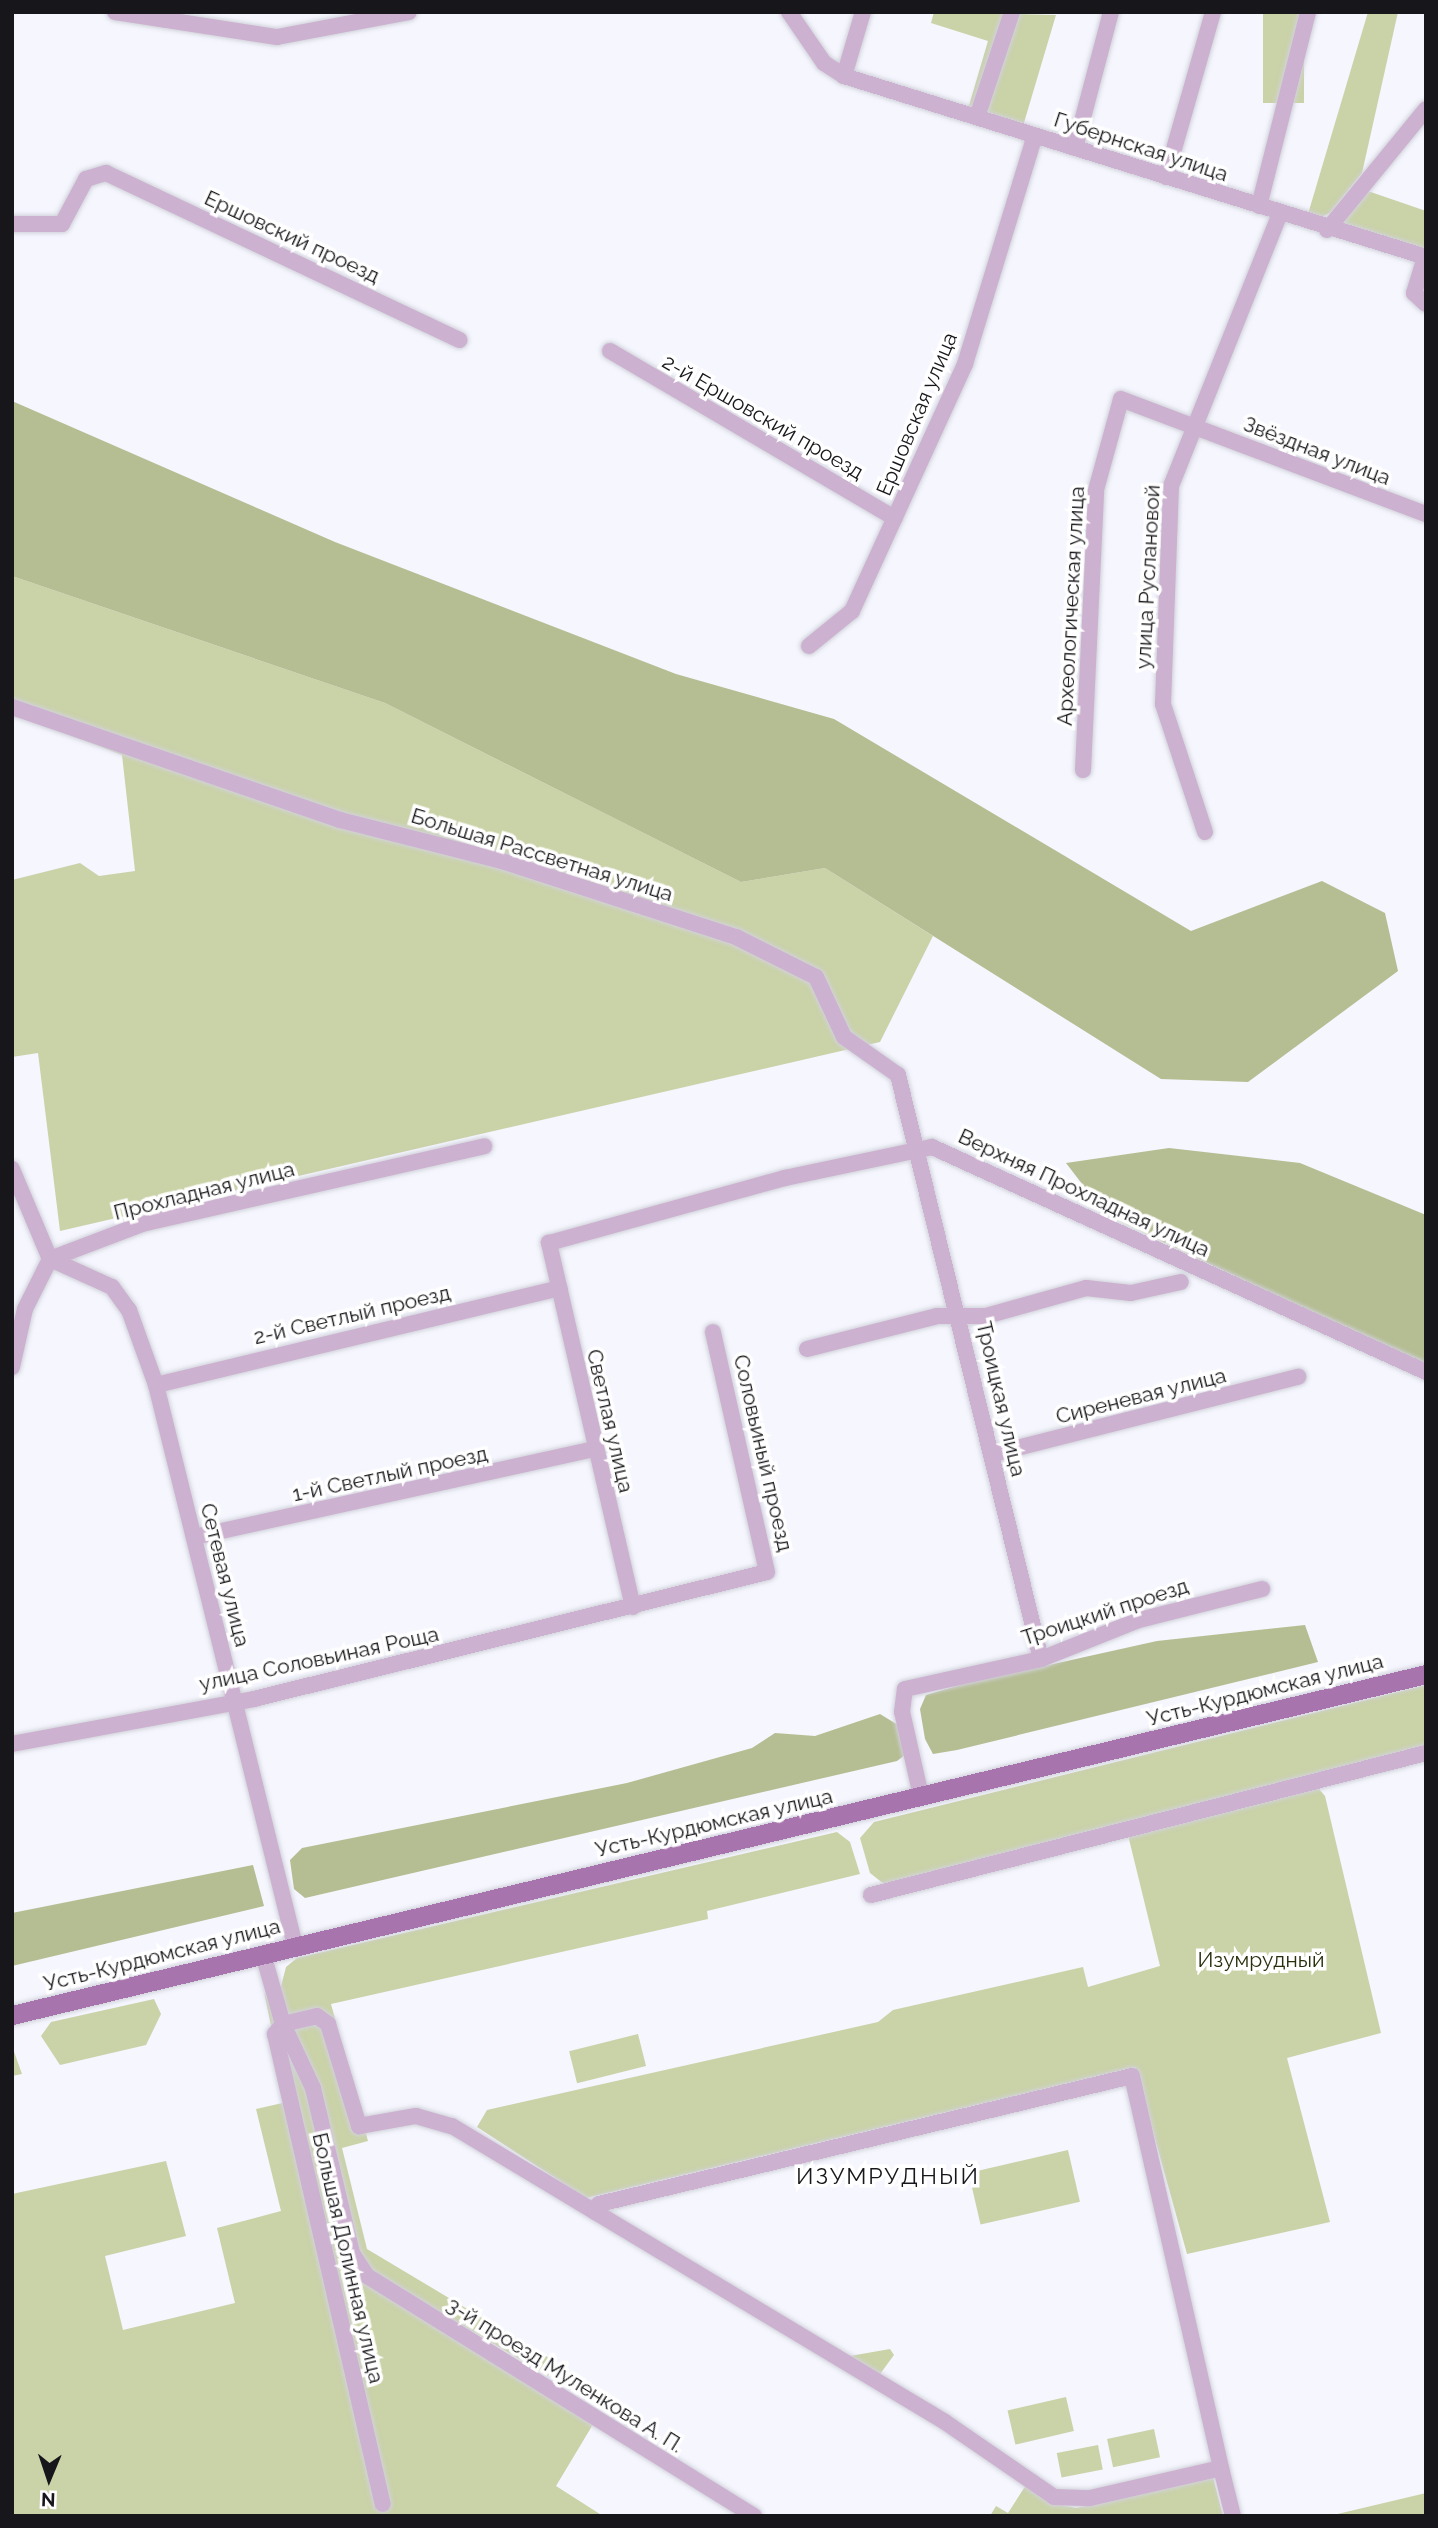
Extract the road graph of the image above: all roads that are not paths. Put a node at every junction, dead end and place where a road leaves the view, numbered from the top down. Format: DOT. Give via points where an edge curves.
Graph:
graph roads {
  1 [pos="115,12"];
  2 [pos="409,12"];
  3 [pos="789,12"];
  4 [pos="863,12"];
  5 [pos="1012,12"];
  6 [pos="1111,12"];
  7 [pos="1213,12"];
  8 [pos="1308,12"];
  9 [pos="844,76"];
  10 [pos="1426,109"];
  11 [pos="977,117"];
  12 [pos="1035,135"];
  13 [pos="1075,148"];
  14 [pos="1166,177"];
  15 [pos="1259,206"];
  16 [pos="1280,212"];
  17 [pos="12,224"];
  18 [pos="1327,230"];
  19 [pos="1425,257"];
  20 [pos="1426,304"];
  21 [pos="460,340"];
  22 [pos="610,351"];
  23 [pos="1194,427"];
  24 [pos="1426,514"];
  25 [pos="895,518"];
  26 [pos="809,646"];
  27 [pos="12,707"];
  28 [pos="1083,770"];
  29 [pos="1205,832"];
  30 [pos="484,1146"];
  31 [pos="915,1150"];
  32 [pos="12,1169"];
  33 [pos="549,1243"];
  34 [pos="50,1259"];
  35 [pos="1181,1282"];
  36 [pos="559,1288"];
  37 [pos="960,1317"];
  38 [pos="713,1332"];
  39 [pos="807,1349"];
  40 [pos="12,1367"];
  41 [pos="1426,1372"];
  42 [pos="1298,1377"];
  43 [pos="156,1385"];
  44 [pos="594,1449"];
  45 [pos="993,1454"];
  46 [pos="194,1537"];
  47 [pos="1262,1589"];
  48 [pos="633,1607"];
  49 [pos="1041,1659"];
  50 [pos="1426,1674"];
  51 [pos="235,1700"];
  52 [pos="12,1744"];
  53 [pos="1426,1753"];
  54 [pos="921,1796"];
  55 [pos="871,1895"];
  56 [pos="295,1946"];
  57 [pos="263,1954"];
  58 [pos="12,2015"];
  59 [pos="283,2024"];
  60 [pos="595,2212"];
  61 [pos="357,2264"];
  62 [pos="1221,2468"];
  63 [pos="383,2504"];
  64 [pos="754,2516"];
  65 [pos="1233,2516"];
  1 -- 2 [label="street" via="277,37"];
  3 -- 9 [label="street" via="824,63"];
  4 -- 9 [label="street"];
  5 -- 11 [label="street"];
  6 -- 13 [label="street"];
  7 -- 14 [label="street"];
  8 -- 15 [label="street"];
  9 -- 11 [label="street, Губернская улица"];
  10 -- 18 [label="street"];
  11 -- 12 [label="street, Губернская улица"];
  12 -- 13 [label="street, Губернская улица"];
  12 -- 25 [label="street, Ершовская улица" via="965,364"];
  13 -- 14 [label="street, Губернская улица"];
  14 -- 15 [label="street, Губернская улица"];
  15 -- 16 [label="street, Губернская улица"];
  16 -- 18 [label="street, Губернская улица"];
  16 -- 23 [label="street, улица Руслановой"];
  17 -- 21 [label="street, Ершовский проезд" via="62,224 86,179 106,173"];
  18 -- 19 [label="street, Губернская улица"];
  19 -- 20 [label="street" via="1414,293"];
  22 -- 25 [label="street, 2-й Ершовский проезд"];
  23 -- 24 [label="street, Звёздная улица"];
  23 -- 28 [label="street, Археологическая улица" via="1121,399 1096,490"];
  23 -- 29 [label="street, улица Руслановой" via="1171,486 1163,704"];
  25 -- 26 [label="street, Ершовская улица" via="852,611"];
  27 -- 31 [label="street, Большая Рассветная улица" via="340,820 502,861 736,937 798,967 816,977 844,1037 898,1075"];
  30 -- 34 [label="street, Прохладная улица" via="142,1224"];
  31 -- 33 [label="street, Верхняя Прохладная улица" via="785,1178"];
  31 -- 37 [label="street, Троицкая улица"];
  31 -- 41 [label="street, Верхняя Прохладная улица" via="932,1147"];
  32 -- 34 [label="street"];
  33 -- 36 [label="street, Светлая улица"];
  34 -- 40 [label="street" via="26,1309"];
  34 -- 43 [label="street, Сетевая улица" via="112,1287 129,1310"];
  35 -- 37 [label="street" via="1131,1293 1086,1288 986,1316"];
  36 -- 43 [label="street, 2-й Светлый проезд"];
  36 -- 44 [label="street, Светлая улица"];
  37 -- 39 [label="street" via="937,1316"];
  37 -- 45 [label="street, Троицкая улица"];
  38 -- 48 [label="street, Соловьиный проезд" via="766,1573"];
  42 -- 45 [label="street, Сиреневая улица"];
  43 -- 46 [label="street, Сетевая улица"];
  44 -- 46 [label="street, 1-й Светлый проезд"];
  44 -- 48 [label="street, Светлая улица"];
  45 -- 49 [label="street, Троицкая улица"];
  46 -- 51 [label="street, Сетевая улица"];
  47 -- 49 [label="street, Троицкий проезд" via="1194,1603"];
  48 -- 51 [label="street, улица Соловьиная Роща"];
  49 -- 54 [label="street, Троицкий проезд" via="905,1689 902,1712"];
  50 -- 54 [label="main road, Усть-Курдюмская улица"];
  51 -- 52 [label="street, улица Соловьиная Роща"];
  51 -- 56 [label="street, Сетевая улица"];
  53 -- 55 [label="street"];
  54 -- 56 [label="main road, Усть-Курдюмская улица"];
  56 -- 57 [label="main road, Усть-Курдюмская улица"];
  57 -- 58 [label="main road, Усть-Курдюмская улица"];
  57 -- 59 [label="street, Большая Долинная улица"];
  59 -- 60 [label="street" via="317,2016 327,2024 359,2126 416,2116 439,2120"];
  59 -- 61 [label="street, Большая Долинная улица" via="313,2088"];
  59 -- 63 [label="street, Большая Долинная улица" via="275,2034"];
  60 -- 62 [label="street" via="945,2422 1054,2497 1090,2498"];
  60 -- 62 [label="street" via="598,2204 1132,2076"];
  61 -- 64 [label="street, 3-й проезд Муленкова А. П." via="392,2294"];
  62 -- 65 [label="street"];
}
